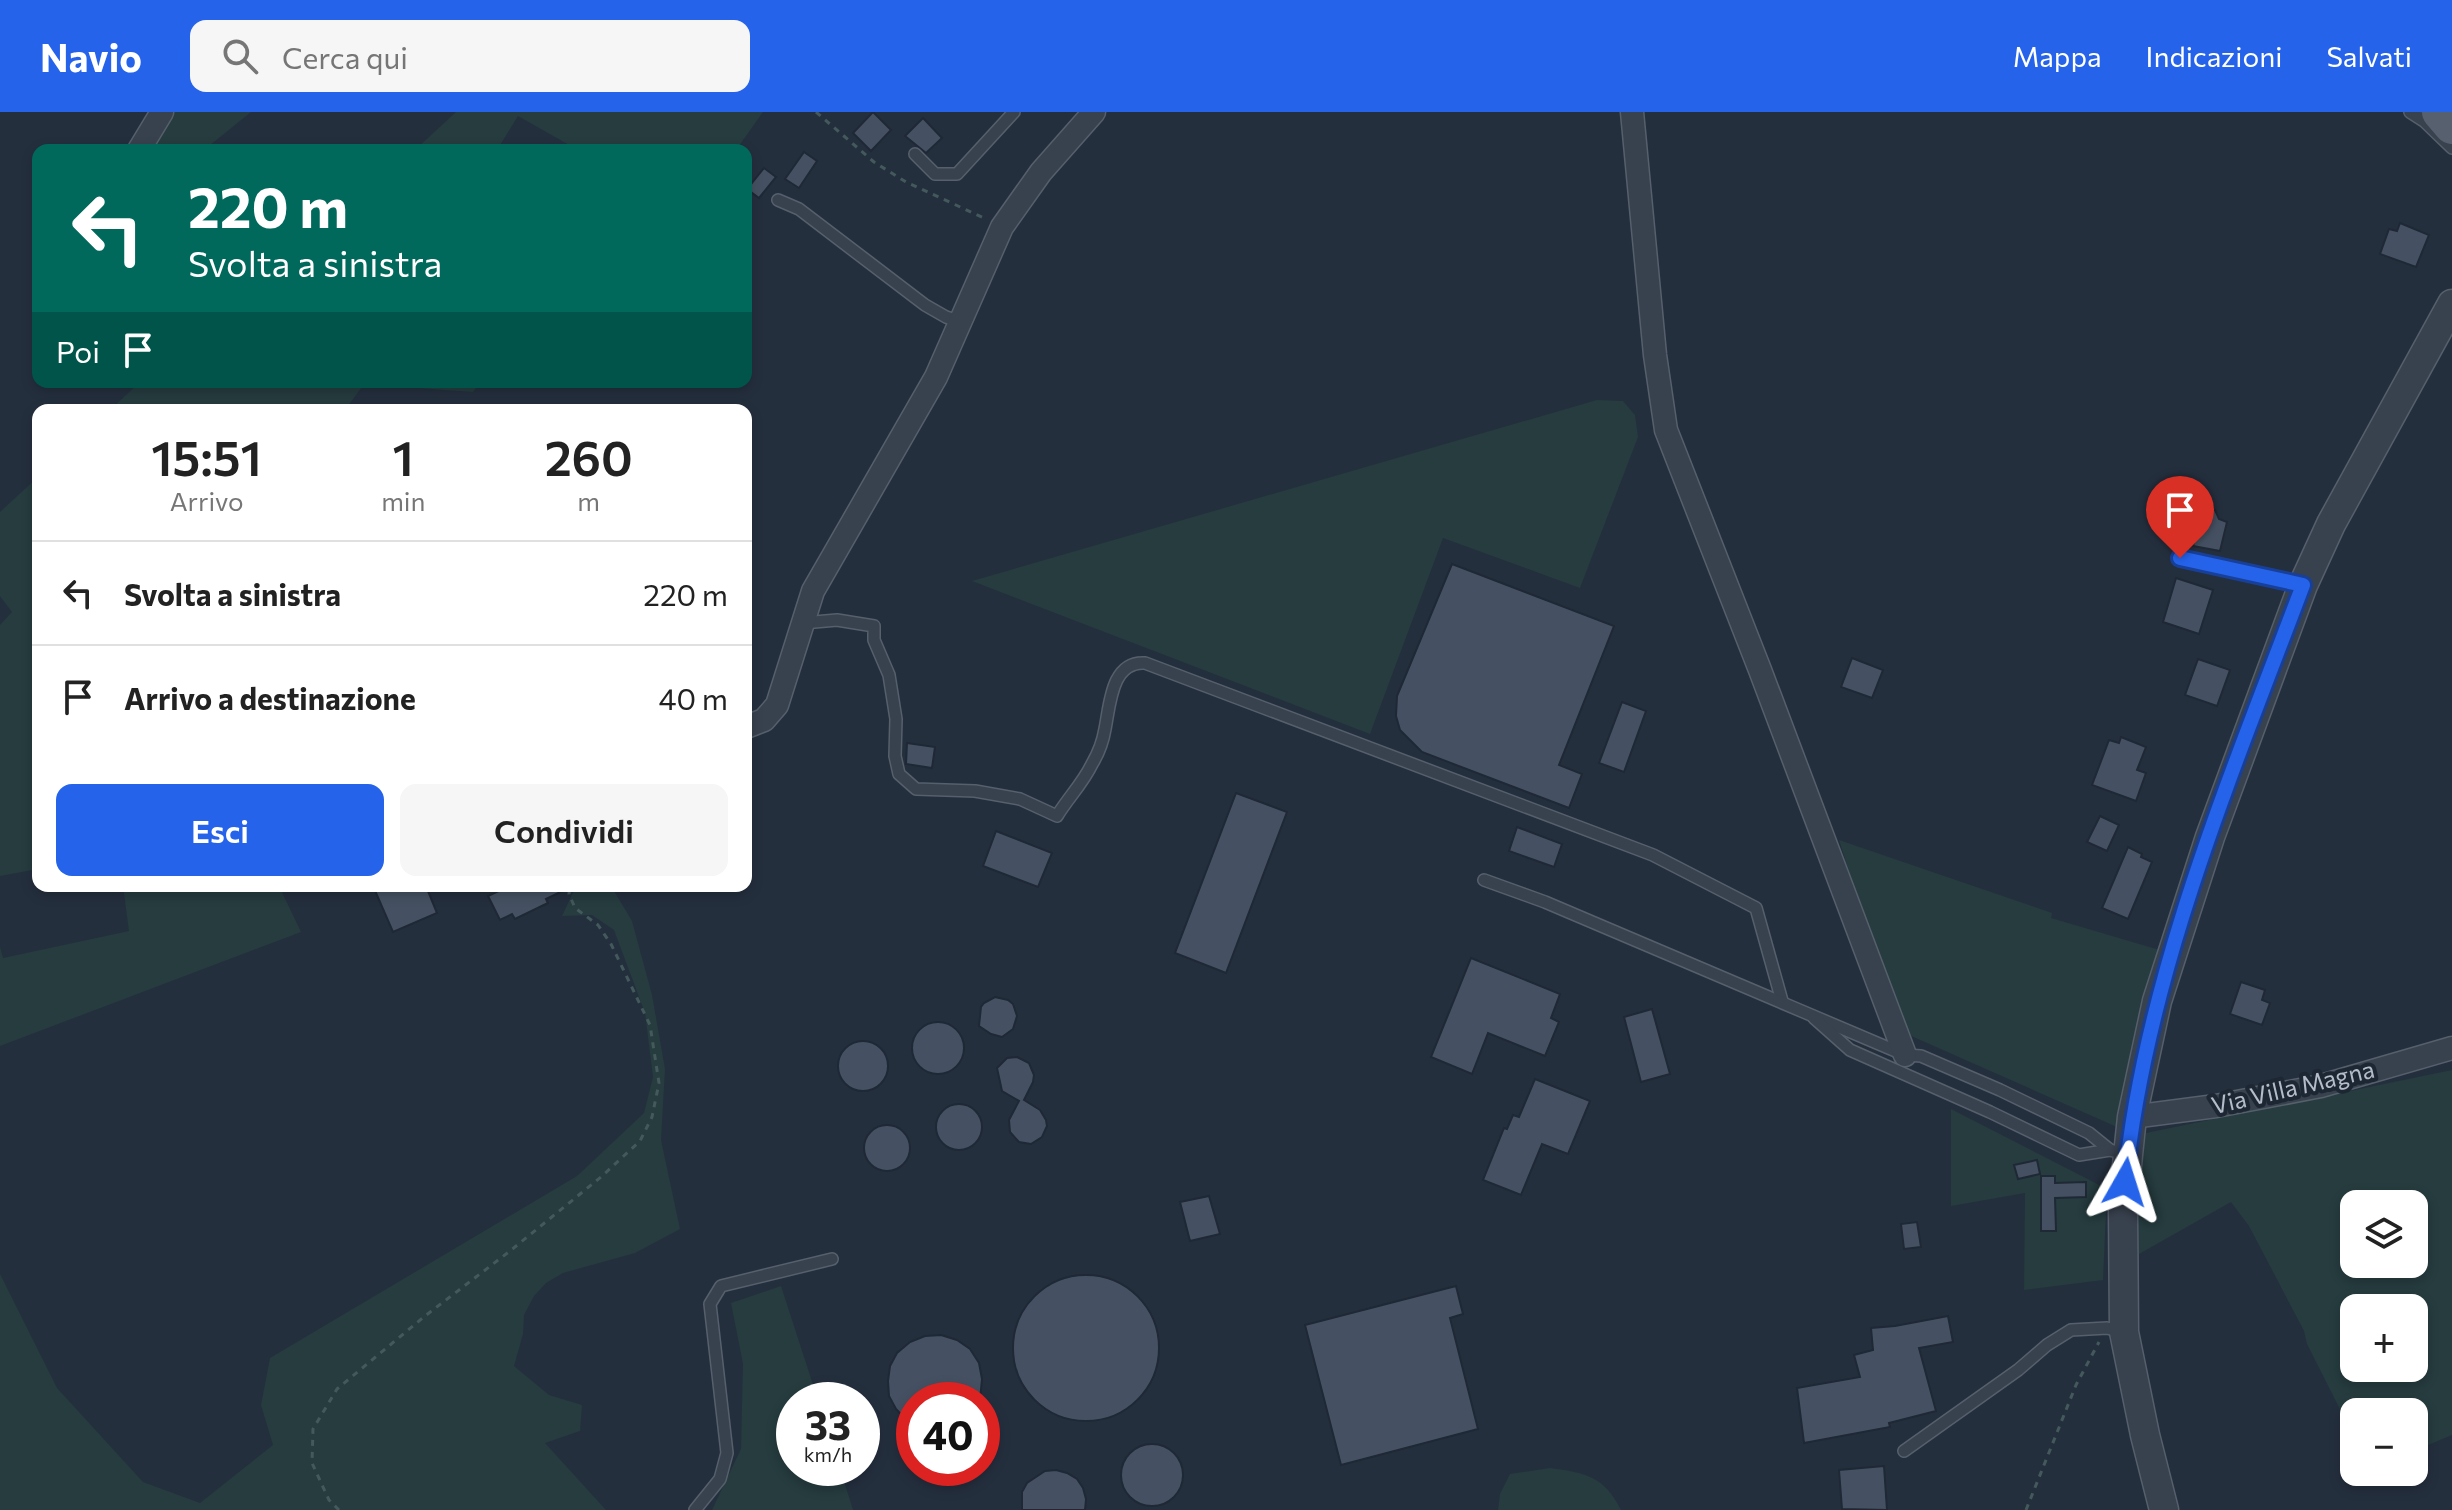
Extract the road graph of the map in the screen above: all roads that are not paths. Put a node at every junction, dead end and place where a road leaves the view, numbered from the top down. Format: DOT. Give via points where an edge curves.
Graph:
graph roads {
  1 [pos="162,112"];
  2 [pos="1014,112"];
  3 [pos="1094,112"];
  4 [pos="1632,112"];
  5 [pos="2410,112"];
  6 [pos="2440,112"];
  7 [pos="2452,126"];
  8 [pos="143,144"];
  9 [pos="2452,148"];
  10 [pos="915,154"];
  11 [pos="778,200"];
  12 [pos="2452,304"];
  13 [pos="961,322"];
  14 [pos="2187,519"];
  15 [pos="2303,585"];
  16 [pos="803,623"];
  17 [pos="752,725"];
  18 [pos="1484,880"];
  19 [pos="1782,1001"];
  20 [pos="1809,1013"];
  21 [pos="2452,1048"];
  22 [pos="1905,1055"];
  23 [pos="2132,1117"];
  24 [pos="2119,1152"];
  25 [pos="832,1259"];
  26 [pos="2115,1330"];
  27 [pos="1904,1451"];
  28 [pos="695,1510"];
  29 [pos="2164,1510"];
  1 -- 8 [label="street"];
  2 -- 10 [label="lane" via="957,174 935,174"];
  3 -- 13 [label="street" via="1002,227"];
  4 -- 22 [label="street" via="1666,430"];
  5 -- 9 [label="lane"];
  6 -- 7 [label="main road"];
  11 -- 13 [label="lane" via="799,209 925,305"];
  12 -- 15 [label="street"];
  13 -- 16 [label="street" via="936,377 813,591"];
  14 -- 15 [label="lane" via="2180,558"];
  15 -- 23 [label="street" via="2205,852 2157,1001"];
  16 -- 17 [label="street" via="777,705"];
  16 -- 19 [label="lane" via="837,620 874,626 874,640 889,675 899,774 916,789 1020,799 1057,816 1092,765 1116,680 1134,662 1145,663 1653,855 1756,908"];
  18 -- 19 [label="lane"];
  19 -- 20 [label="lane"];
  20 -- 22 [label="lane"];
  20 -- 24 [label="lane" via="1850,1050 2079,1155"];
  21 -- 23 [label="street, Via Villa Magna" via="2321,1086"];
  22 -- 24 [label="lane" via="1921,1056 2000,1090"];
  23 -- 24 [label="street"];
  24 -- 26 [label="street" via="2123,1208"];
  25 -- 28 [label="lane" via="721,1286 710,1304 727,1453 720,1479"];
  26 -- 27 [label="lane" via="2071,1330"];
  26 -- 29 [label="street"];
}
